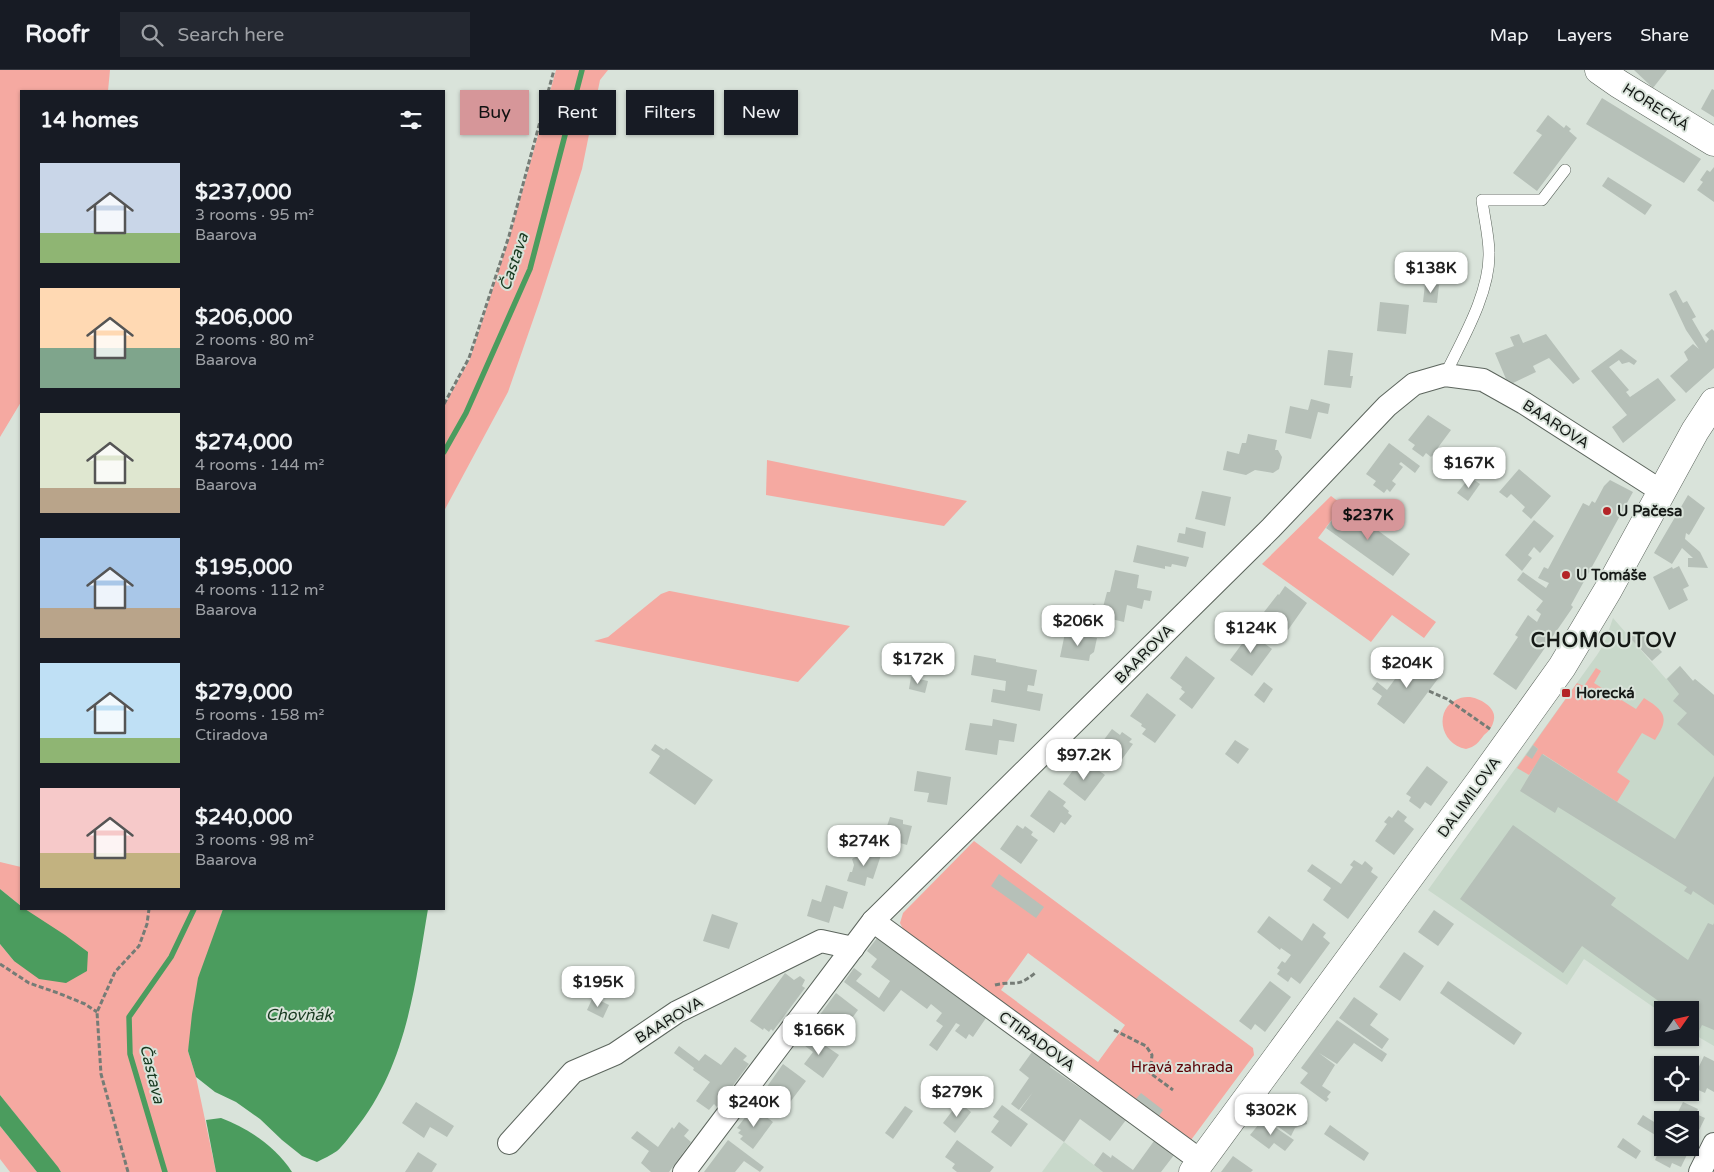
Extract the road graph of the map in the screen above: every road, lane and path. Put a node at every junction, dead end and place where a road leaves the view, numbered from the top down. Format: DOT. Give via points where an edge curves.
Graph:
graph roads {
  1 [pos="554,70"];
  2 [pos="1599,70"];
  3 [pos="1714,142"];
  4 [pos="1565,170"];
  5 [pos="1444,375"];
  6 [pos="445,402"];
  7 [pos="1714,402"];
  8 [pos="1661,491"];
  9 [pos="1429,691"];
  10 [pos="1509,743"];
  11 [pos="149,910"];
  12 [pos="874,921"];
  13 [pos="853,948"];
  14 [pos="0,964"];
  15 [pos="1036,973"];
  16 [pos="970,992"];
  17 [pos="97,1012"];
  18 [pos="1114,1030"];
  19 [pos="1173,1090"];
  20 [pos="509,1143"];
  21 [pos="1714,1144"];
  22 [pos="1197,1167"];
  23 [pos="128,1172"];
  24 [pos="684,1172"];
  25 [pos="1700,1172"];
  1 -- 6 [label="path" via="509,236 469,358"];
  2 -- 3 [label="main road, HORECKÁ"];
  4 -- 5 [label="lane" via="1542,200 1482,200 1489,254 1484,286 1473,317"];
  5 -- 8 [label="street, BAAROVA" via="1483,380"];
  5 -- 12 [label="street, BAAROVA" via="1414,384 1387,406 1271,528"];
  7 -- 8 [label="main road, DALIMILOVA"];
  8 -- 10 [label="main road, DALIMILOVA" via="1578,641"];
  9 -- 10 [label="path" via="1448,699"];
  10 -- 22 [label="main road, DALIMILOVA"];
  11 -- 17 [label="path" via="139,946 115,972"];
  12 -- 13 [label="street, BAAROVA"];
  12 -- 16 [label="street, CTIRADOVA"];
  13 -- 20 [label="street, BAAROVA" via="821,941 677,1012 615,1054 573,1072"];
  13 -- 24 [label="street, BAAROVA"];
  14 -- 17 [label="path" via="29,983 85,1004"];
  15 -- 16 [label="path" via="1016,984 1000,984"];
  16 -- 22 [label="street, CTIRADOVA"];
  17 -- 23 [label="path" via="102,1074"];
  18 -- 19 [label="path" via="1146,1046 1152,1055 1150,1073"];
  21 -- 25 [label="street"];
}
